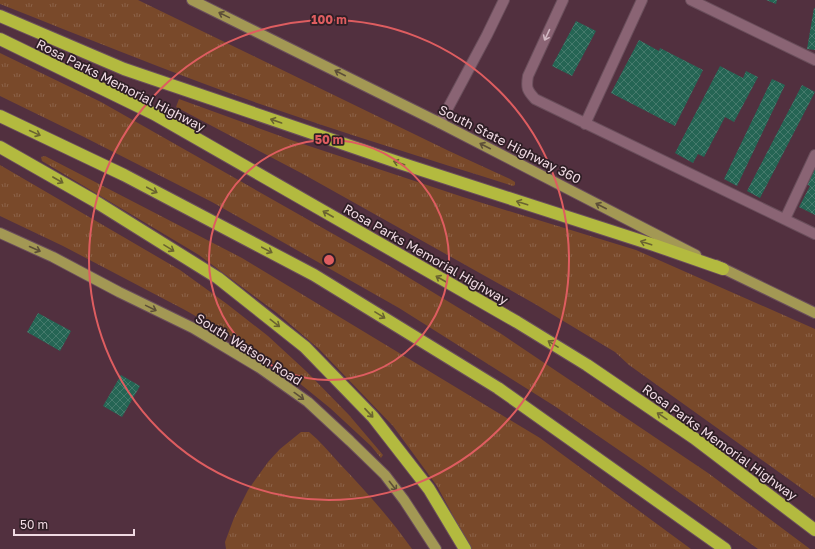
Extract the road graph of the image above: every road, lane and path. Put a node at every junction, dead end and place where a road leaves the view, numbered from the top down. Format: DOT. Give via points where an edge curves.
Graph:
graph roads {
  1 [pos="192,0"];
  2 [pos="504,0"];
  3 [pos="563,0"];
  4 [pos="642,0"];
  5 [pos="691,0"];
  6 [pos="0,16"];
  7 [pos="0,39"];
  8 [pos="815,60"];
  9 [pos="0,116"];
  10 [pos="440,123"];
  11 [pos="585,124"];
  12 [pos="0,147"];
  13 [pos="815,155"];
  14 [pos="785,220"];
  15 [pos="0,233"];
  16 [pos="815,234"];
  17 [pos="723,269"];
  18 [pos="815,313"];
  19 [pos="815,530"];
  20 [pos="436,549"];
  21 [pos="465,549"];
  22 [pos="725,549"];
  10 -- 1 [label="main road, South State Highway 360, one-way"];
  2 -- 10 [label="street"];
  3 -- 11 [label="street, one-way" via="526,85 535,99"];
  4 -- 11 [label="street"];
  5 -- 8 [label="street"];
  17 -- 6 [label="highway, one-way" via="124,69"];
  19 -- 7 [label="highway, Rosa Parks Memorial Highway, one-way" via="694,438 587,365 517,322 154,114"];
  9 -- 22 [label="highway, one-way" via="124,175 314,275 498,388"];
  17 -- 10 [label="main road, South State Highway 360, one-way"];
  11 -- 14 [label="street"];
  12 -- 21 [label="highway, one-way" via="93,200 218,278 305,347 373,417 428,489"];
  13 -- 14 [label="street"];
  14 -- 16 [label="street"];
  15 -- 20 [label="main road, South Watson Road, one-way" via="193,328 260,368 302,398 385,476"];
  17 -- 18 [label="main road, South State Highway 360"];
}
